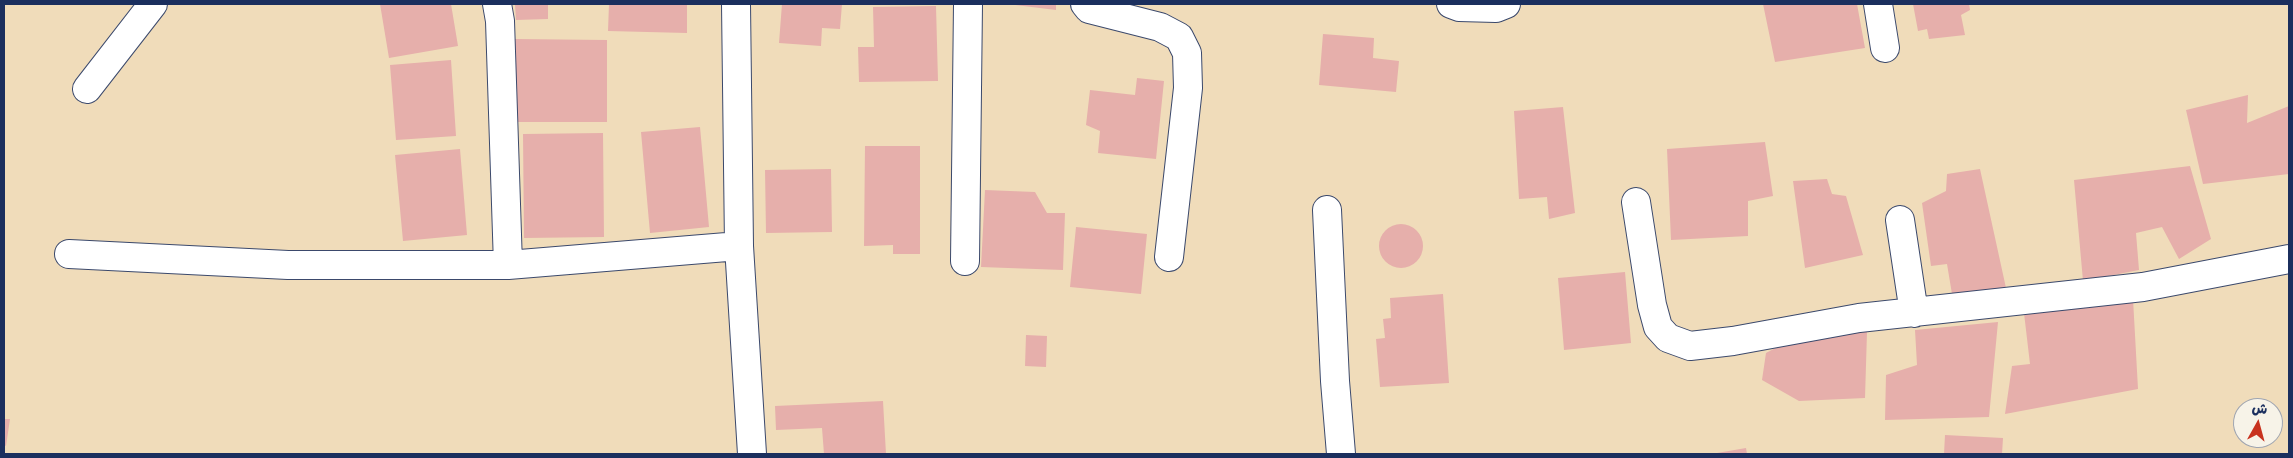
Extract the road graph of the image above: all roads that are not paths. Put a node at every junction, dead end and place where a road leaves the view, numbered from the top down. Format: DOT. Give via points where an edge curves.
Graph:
graph roads {
  1 [pos="153,4"];
  2 [pos="497,4"];
  3 [pos="736,4"];
  4 [pos="968,4"];
  5 [pos="1085,4"];
  6 [pos="1452,4"];
  7 [pos="1506,4"];
  8 [pos="1878,4"];
  9 [pos="1885,48"];
  10 [pos="88,89"];
  11 [pos="1636,202"];
  12 [pos="1327,210"];
  13 [pos="1900,220"];
  14 [pos="739,246"];
  15 [pos="69,254"];
  16 [pos="1169,257"];
  17 [pos="2289,259"];
  18 [pos="964,261"];
  19 [pos="508,265"];
  20 [pos="1914,313"];
  21 [pos="752,454"];
  22 [pos="1341,454"];
  1 -- 10 [label="street"];
  2 -- 19 [label="street"];
  3 -- 14 [label="street"];
  4 -- 18 [label="street"];
  5 -- 16 [label="street" via="1089,9 1160,27 1179,37 1187,53 1188,88"];
  6 -- 7 [label="street" via="1496,8"];
  8 -- 9 [label="street"];
  11 -- 20 [label="street" via="1652,306 1658,327 1668,338 1690,346 1859,318"];
  12 -- 22 [label="street"];
  13 -- 20 [label="street"];
  14 -- 19 [label="street"];
  14 -- 21 [label="street"];
  15 -- 19 [label="street" via="288,265"];
  17 -- 20 [label="street" via="2143,287"];
}
